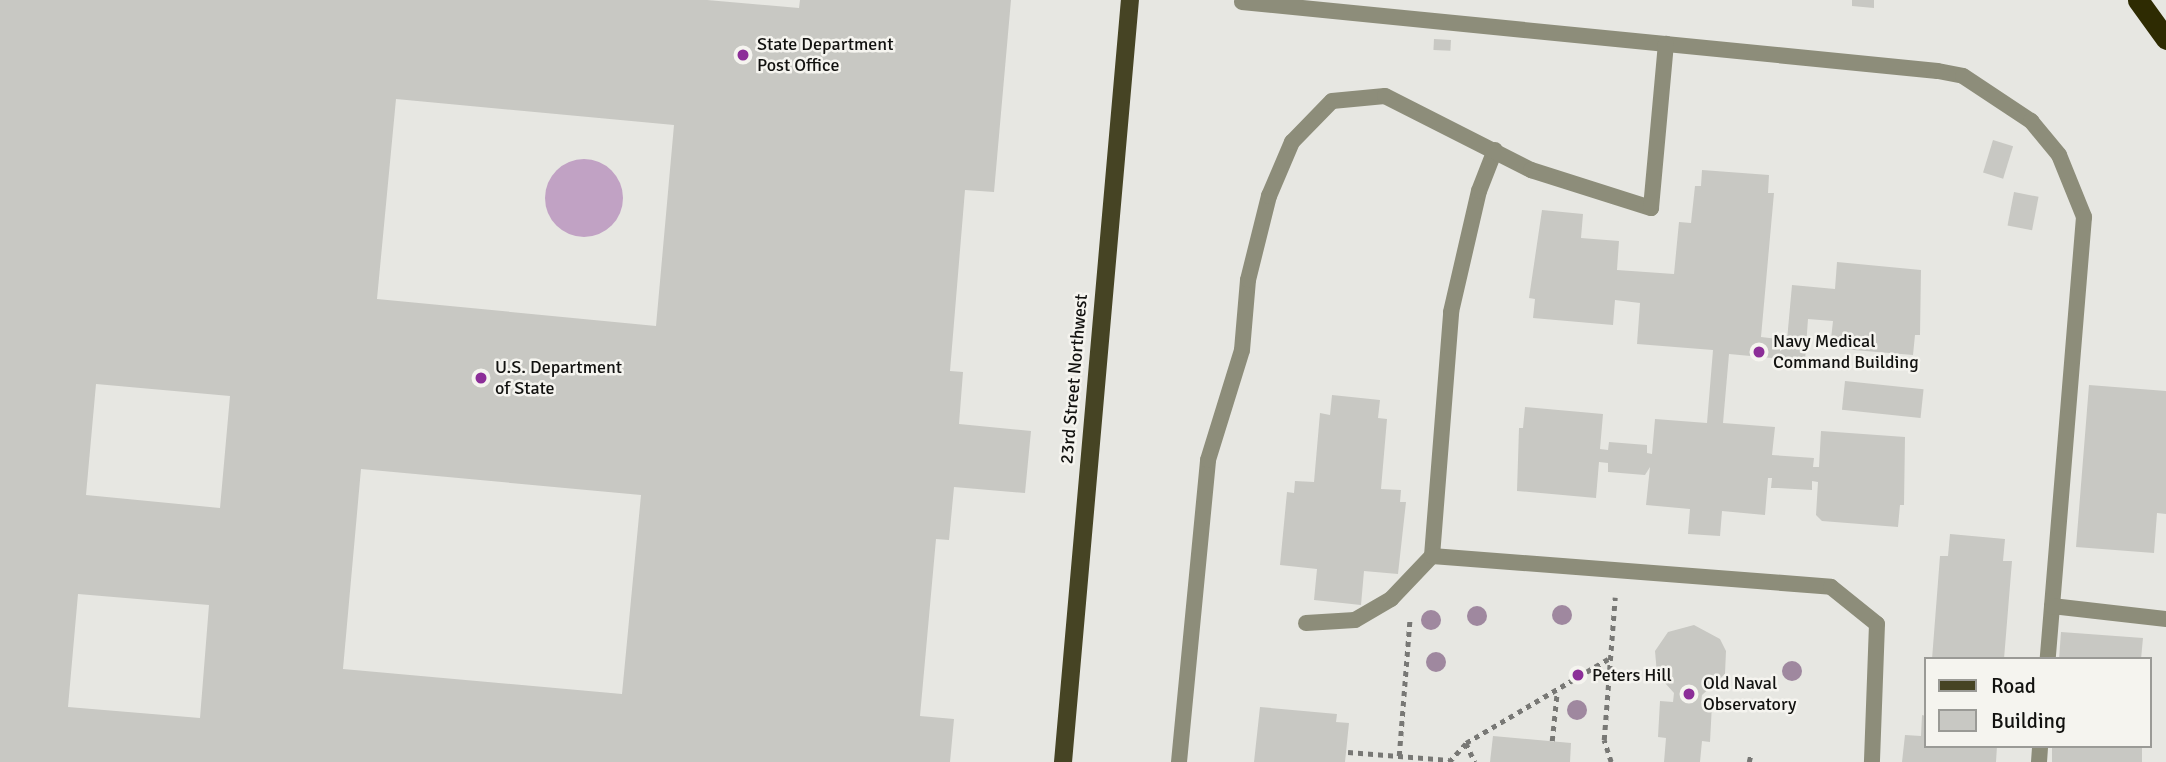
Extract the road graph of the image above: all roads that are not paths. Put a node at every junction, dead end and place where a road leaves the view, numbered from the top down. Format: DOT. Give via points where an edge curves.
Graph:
graph roads {
  1 [pos="1130,0"];
  2 [pos="2138,0"];
  3 [pos="1242,2"];
  4 [pos="2166,38"];
  5 [pos="1666,44"];
  6 [pos="1495,150"];
  7 [pos="1432,556"];
  8 [pos="2052,606"];
  9 [pos="2166,619"];
  10 [pos="1306,622"];
  11 [pos="2048,657"];
  12 [pos="1063,762"];
  13 [pos="1179,762"];
  14 [pos="1872,762"];
  1 -- 12 [label="main road, 23rd Street Northwest"];
  2 -- 4 [label="highway"];
  3 -- 5 [label="lane"];
  5 -- 6 [label="lane" via="1651,208 1531,170"];
  5 -- 8 [label="lane" via="1963,76 2031,121 2059,155 2084,217"];
  6 -- 7 [label="lane" via="1479,191 1451,312"];
  6 -- 13 [label="lane" via="1385,96 1332,101 1292,142 1269,196 1248,280 1242,350 1208,460"];
  7 -- 10 [label="lane" via="1391,599 1355,620"];
  7 -- 14 [label="lane" via="1831,587 1858,604 1877,624"];
  8 -- 9 [label="lane"];
  8 -- 11 [label="lane"];
}
